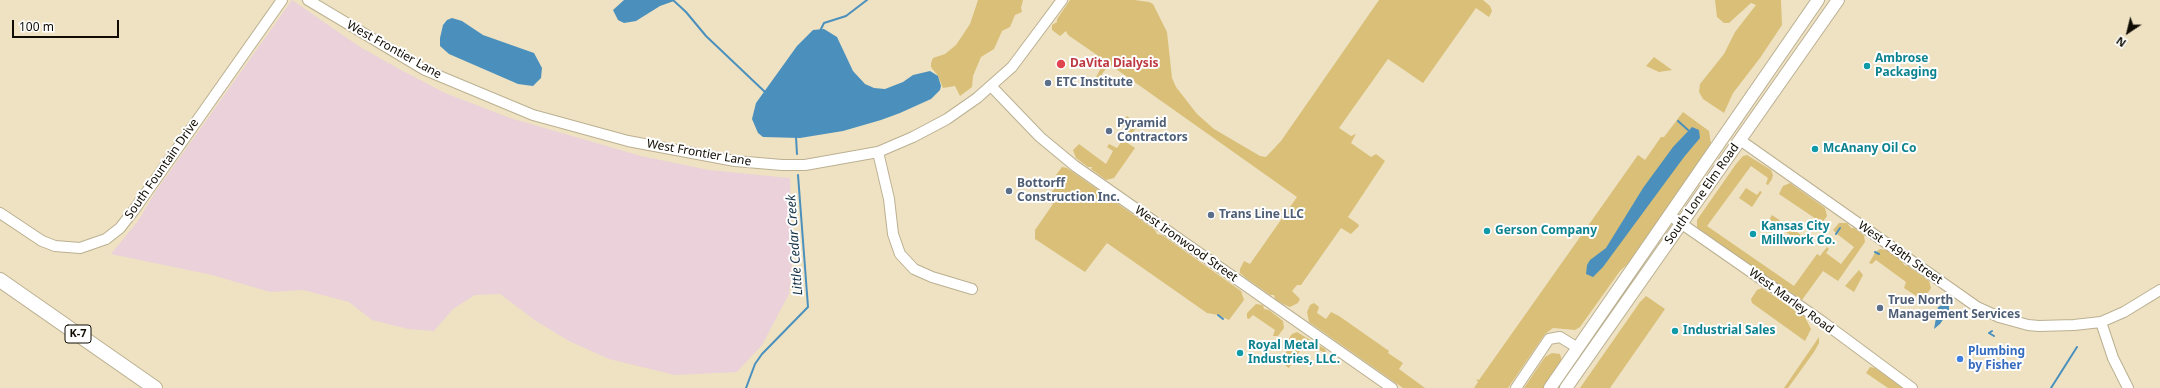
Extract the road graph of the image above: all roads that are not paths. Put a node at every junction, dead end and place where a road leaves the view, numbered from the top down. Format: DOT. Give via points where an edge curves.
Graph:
graph roads {
  1 [pos="282,0"];
  2 [pos="308,0"];
  3 [pos="1062,0"];
  4 [pos="1818,0"];
  5 [pos="1838,0"];
  6 [pos="991,86"];
  7 [pos="1740,140"];
  8 [pos="878,152"];
  9 [pos="0,213"];
  10 [pos="1669,216"];
  11 [pos="1681,224"];
  12 [pos="0,280"];
  13 [pos="972,288"];
  14 [pos="2160,290"];
  15 [pos="2101,322"];
  16 [pos="1578,348"];
  17 [pos="155,388"];
  18 [pos="1392,388"];
  19 [pos="1516,388"];
  20 [pos="1550,388"];
  21 [pos="1566,388"];
  22 [pos="1912,388"];
  23 [pos="2128,388"];
  1 -- 9 [label="street, South Fountain Drive" via="134,210 111,236 80,248 55,246 42,241"];
  2 -- 8 [label="street, West Frontier Lane" via="425,70 533,115 628,141 735,161 782,165 805,165"];
  3 -- 6 [label="street, West Frontier Lane" via="1019,59"];
  4 -- 10 [label="main road, South Lone Elm Road"];
  5 -- 7 [label="main road, South Lone Elm Road"];
  6 -- 8 [label="street, West Frontier Lane" via="947,119"];
  6 -- 18 [label="street, West Ironwood Street" via="1040,137 1070,162"];
  7 -- 11 [label="main road, South Lone Elm Road"];
  7 -- 15 [label="street, West 149th Street" via="1977,307 1999,317 2028,325 2054,326"];
  8 -- 13 [label="street" via="889,199 893,234 900,254 914,269"];
  10 -- 11 [label="street, West Marley Road"];
  10 -- 16 [label="main road, South Lone Elm Road"];
  11 -- 21 [label="main road, South Lone Elm Road"];
  11 -- 22 [label="street, West Marley Road" via="1823,322"];
  12 -- 17 [label="highway, K-7"];
  14 -- 15 [label="street, West 149th Street" via="2124,312"];
  15 -- 23 [label="street"];
  16 -- 19 [label="street" via="1560,337 1549,339"];
  16 -- 20 [label="main road, South Lone Elm Road"];
}
